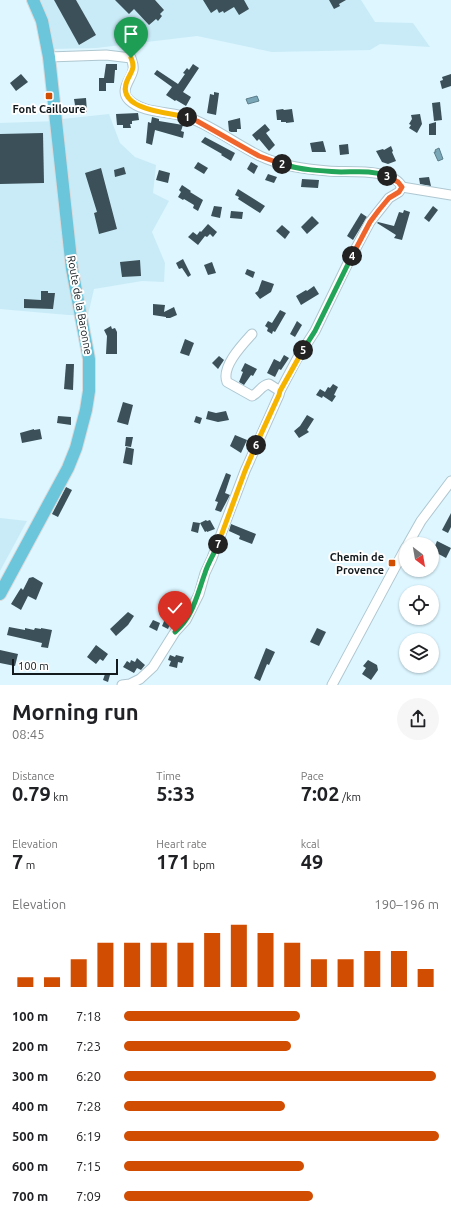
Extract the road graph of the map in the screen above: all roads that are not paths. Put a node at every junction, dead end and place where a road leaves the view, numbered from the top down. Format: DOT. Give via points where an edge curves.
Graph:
graph roads {
  1 [pos="33,0"];
  2 [pos="49,57"];
  3 [pos="402,187"];
  4 [pos="451,195"];
  5 [pos="252,334"];
  6 [pos="280,391"];
  7 [pos="451,481"];
  8 [pos="412,537"];
  9 [pos="399,560"];
  10 [pos="0,594"];
  11 [pos="122,685"];
  12 [pos="332,685"];
  1 -- 2 [label="main road, Route de la Baronne" via="42,21"];
  2 -- 3 [label="street" via="106,55 131,58 133,70 126,82 126,93 128,100 137,105 190,117 276,163 329,172 372,172 398,182"];
  2 -- 10 [label="main road, Route de la Baronne" via="72,269 89,359 89,391 82,430 68,468"];
  3 -- 4 [label="street"];
  3 -- 6 [label="street" via="389,198 370,222 315,331"];
  5 -- 6 [label="street" via="233,357 227,370 227,382 252,396 264,385 269,384"];
  6 -- 11 [label="street" via="245,471 199,594 186,620 175,632 153,667 140,680"];
  7 -- 8 [label="street" via="421,520"];
  9 -- 12 [label="street"];
}
